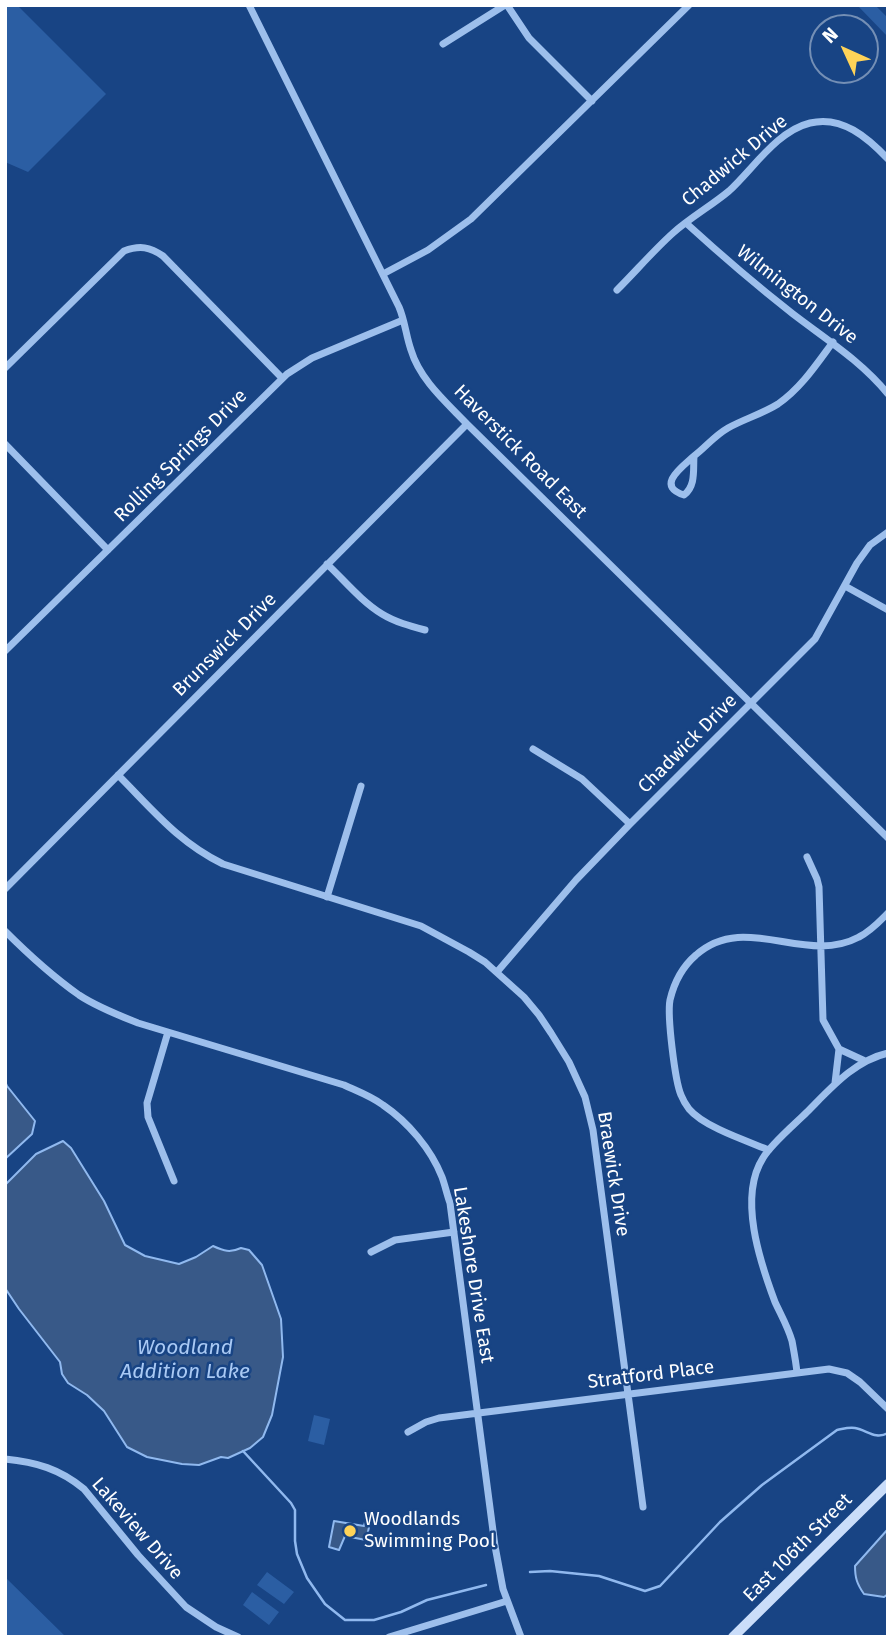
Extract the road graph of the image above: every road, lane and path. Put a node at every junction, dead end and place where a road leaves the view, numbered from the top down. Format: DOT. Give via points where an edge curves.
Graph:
graph roads {
  1 [pos="248,5"];
  2 [pos="506,5"];
  3 [pos="689,5"];
  4 [pos="443,44"];
  5 [pos="592,101"];
  6 [pos="888,159"];
  7 [pos="686,223"];
  8 [pos="383,274"];
  9 [pos="617,290"];
  10 [pos="403,320"];
  11 [pos="832,342"];
  12 [pos="5,368"];
  13 [pos="282,378"];
  14 [pos="888,394"];
  15 [pos="467,424"];
  16 [pos="5,444"];
  17 [pos="694,456"];
  18 [pos="888,532"];
  19 [pos="108,550"];
  20 [pos="327,564"];
  21 [pos="845,586"];
  22 [pos="888,610"];
  23 [pos="425,630"];
  24 [pos="5,651"];
  25 [pos="751,703"];
  26 [pos="533,749"];
  27 [pos="118,775"];
  28 [pos="361,786"];
  29 [pos="629,824"];
  30 [pos="888,838"];
  31 [pos="807,857"];
  32 [pos="5,888"];
  33 [pos="327,897"];
  34 [pos="888,913"];
  35 [pos="5,931"];
  36 [pos="821,946"];
  37 [pos="497,972"];
  38 [pos="169,1032"];
  39 [pos="839,1049"];
  40 [pos="888,1053"];
  41 [pos="865,1061"];
  42 [pos="834,1084"];
  43 [pos="769,1150"];
  44 [pos="174,1181"];
  45 [pos="454,1232"];
  46 [pos="371,1252"];
  47 [pos="797,1373"];
  48 [pos="628,1394"];
  49 [pos="888,1409"];
  50 [pos="477,1412"];
  51 [pos="408,1432"];
  52 [pos="5,1459"];
  53 [pos="888,1484"];
  54 [pos="643,1507"];
  55 [pos="507,1601"];
  56 [pos="238,1637"];
  57 [pos="389,1637"];
  58 [pos="521,1637"];
  59 [pos="733,1637"];
  1 -- 8 [label="street, Haverstick Road East"];
  2 -- 4 [label="street"];
  2 -- 5 [label="street" via="529,38"];
  3 -- 5 [label="street"];
  5 -- 8 [label="street" via="471,219"];
  6 -- 7 [label="street, Chadwick Drive" via="848,126 812,122 780,139 731,189"];
  7 -- 9 [label="street, Chadwick Drive"];
  7 -- 11 [label="street, Wilmington Drive" via="733,266"];
  8 -- 10 [label="street, Haverstick Road East"];
  10 -- 13 [label="street, Rolling Springs Drive" via="312,358"];
  10 -- 15 [label="street, Haverstick Road East" via="411,352 424,376"];
  11 -- 14 [label="street, Wilmington Drive"];
  11 -- 17 [label="street" via="807,376 777,404 715,436"];
  12 -- 13 [label="street" via="124,251 146,247 163,256"];
  13 -- 19 [label="street, Rolling Springs Drive"];
  15 -- 20 [label="street, Brunswick Drive"];
  15 -- 25 [label="street, Haverstick Road East"];
  16 -- 19 [label="street"];
  17 -- 17 [label="street" via="671,481 672,488 684,495 692,484"];
  18 -- 21 [label="street, Chadwick Drive" via="870,545"];
  19 -- 24 [label="street, Rolling Springs Drive"];
  20 -- 23 [label="street" via="384,616"];
  20 -- 27 [label="street, Brunswick Drive"];
  21 -- 22 [label="street"];
  21 -- 25 [label="street, Chadwick Drive" via="815,639"];
  25 -- 29 [label="street, Chadwick Drive"];
  25 -- 30 [label="street, Haverstick Road East"];
  26 -- 29 [label="street" via="582,779"];
  27 -- 32 [label="street, Brunswick Drive"];
  27 -- 33 [label="street, Braewick Drive" via="202,854"];
  28 -- 33 [label="street"];
  29 -- 37 [label="street, Chadwick Drive"];
  31 -- 36 [label="street" via="819,887"];
  33 -- 37 [label="street, Braewick Drive" via="421,926"];
  34 -- 36 [label="street" via="861,936"];
  35 -- 38 [label="street, Lakeshore Drive East" via="80,996"];
  36 -- 39 [label="street" via="822,1014"];
  36 -- 43 [label="street" via="733,937 697,954 673,988 670,1017 681,1095 699,1118"];
  37 -- 48 [label="street, Braewick Drive" via="539,1014 585,1097"];
  38 -- 44 [label="street" via="147,1103 148,1118"];
  38 -- 45 [label="street, Lakeshore Drive East" via="344,1085 383,1105 430,1153 450,1203"];
  39 -- 41 [label="street"];
  39 -- 42 [label="street"];
  40 -- 41 [label="street"];
  41 -- 42 [label="street"];
  42 -- 43 [label="street"];
  43 -- 47 [label="street" via="755,1174 753,1217 766,1277 792,1340"];
  45 -- 46 [label="street" via="395,1240"];
  45 -- 50 [label="street, Lakeshore Drive East"];
  47 -- 48 [label="street, Stratford Place"];
  47 -- 49 [label="street, Stratford Place" via="829,1369 847,1373"];
  48 -- 50 [label="street, Stratford Place"];
  48 -- 54 [label="street, Braewick Drive"];
  50 -- 51 [label="street, Stratford Place" via="439,1418"];
  50 -- 55 [label="street, Lakeshore Drive East"];
  52 -- 56 [label="street, Lakeview Drive" via="37,1463 75,1481 186,1607"];
  53 -- 59 [label="street, East 106th Street"];
  55 -- 57 [label="street"];
  55 -- 58 [label="street, Lakeshore Drive East"];
}
